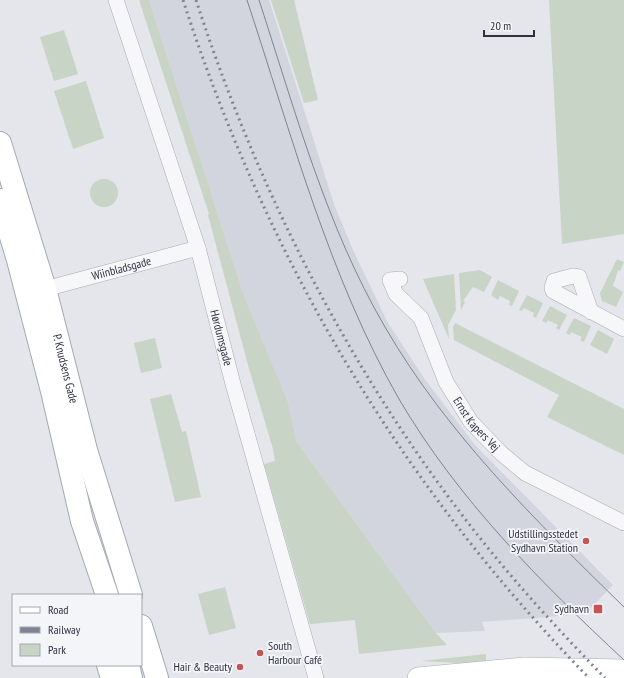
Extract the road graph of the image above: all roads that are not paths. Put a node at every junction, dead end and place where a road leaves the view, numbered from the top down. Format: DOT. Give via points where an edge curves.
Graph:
graph roads {
  1 [pos="116,0"];
  2 [pos="0,143"];
  3 [pos="0,200"];
  4 [pos="198,248"];
  5 [pos="400,279"];
  6 [pos="45,289"];
  7 [pos="591,312"];
  8 [pos="624,329"];
  9 [pos="82,521"];
  10 [pos="624,523"];
  11 [pos="91,594"];
  12 [pos="106,594"];
  13 [pos="131,594"];
  14 [pos="142,629"];
  15 [pos="108,666"];
  16 [pos="128,666"];
  17 [pos="624,670"];
  18 [pos="112,678"];
  19 [pos="131,678"];
  20 [pos="157,678"];
  21 [pos="316,678"];
  22 [pos="418,678"];
  1 -- 4 [label="street, Hørdumsgade"];
  2 -- 6 [label="main road, P. Knudsens Gade"];
  3 -- 9 [label="main road, P. Knudsens Gade" via="52,391"];
  4 -- 6 [label="street, Wiinbladsgade"];
  4 -- 21 [label="street, Hørdumsgade" via="232,384"];
  5 -- 10 [label="street, Ernst Kapers Vej" via="390,280 396,294 421,318 446,382 471,422 526,474"];
  6 -- 13 [label="main road, P. Knudsens Gade" via="86,450"];
  7 -- 8 [label="street"];
  9 -- 11 [label="main road"];
  9 -- 12 [label="main road, P. Knudsens Gade"];
  14 -- 20 [label="main road"];
  15 -- 18 [label="main road"];
  16 -- 19 [label="main road"];
  17 -- 22 [label="street" via="524,668"];
}
